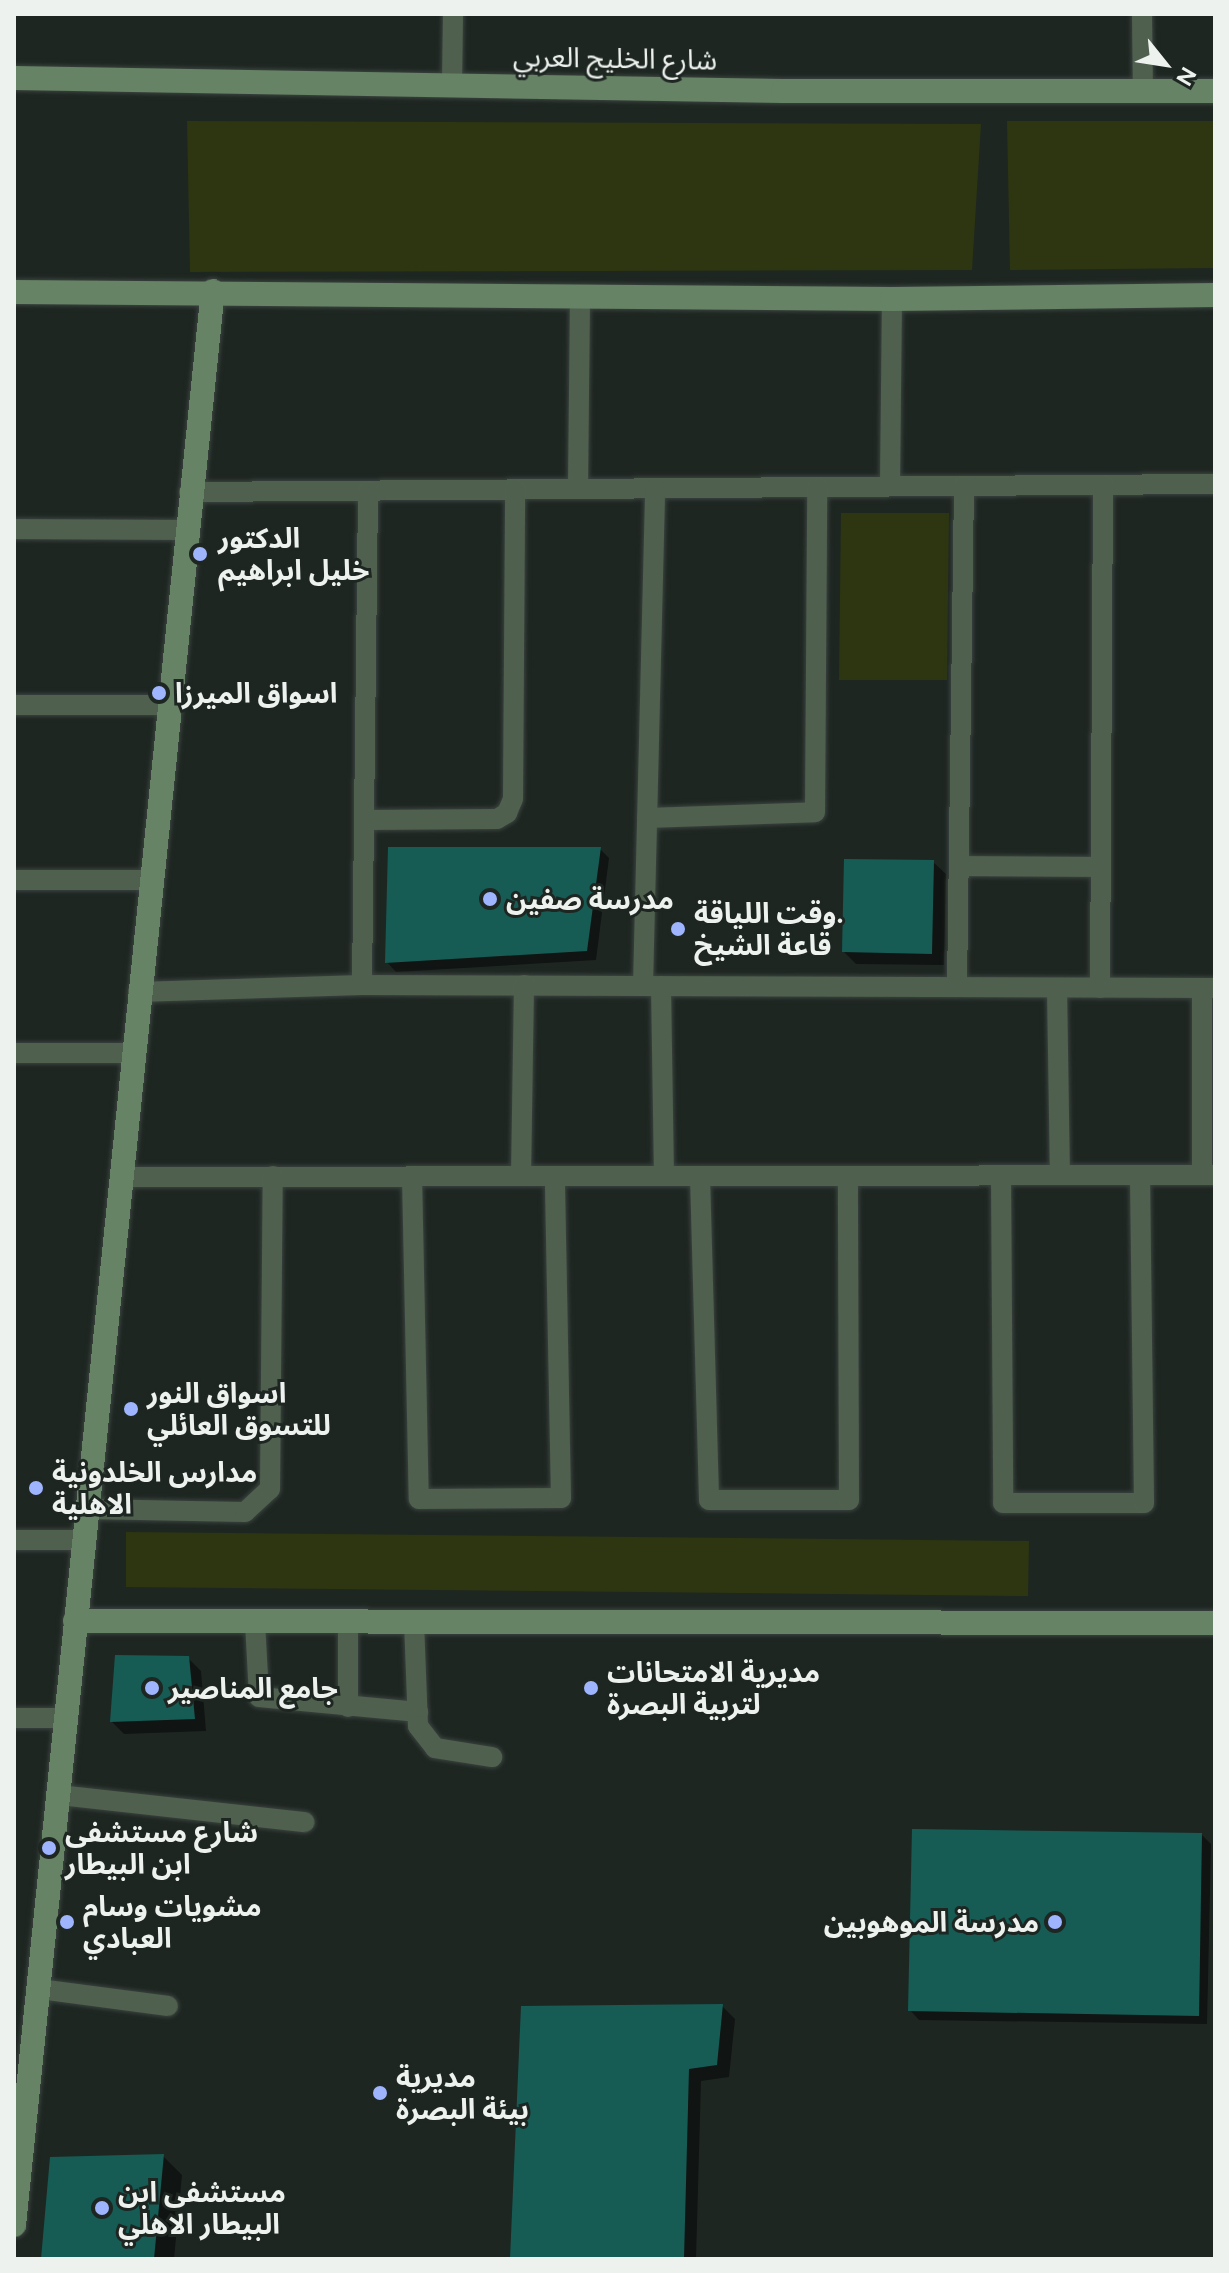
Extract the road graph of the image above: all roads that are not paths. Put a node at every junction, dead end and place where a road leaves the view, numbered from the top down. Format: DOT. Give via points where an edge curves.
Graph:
graph roads {
  1 [pos="453,14"];
  2 [pos="1142,14"];
  3 [pos="14,78"];
  4 [pos="452,85"];
  5 [pos="1143,91"];
  6 [pos="1215,91"];
  7 [pos="213,291"];
  8 [pos="14,292"];
  9 [pos="580,295"];
  10 [pos="1215,295"];
  11 [pos="892,299"];
  12 [pos="1215,484"];
  13 [pos="1103,485"];
  14 [pos="890,486"];
  15 [pos="964,486"];
  16 [pos="817,487"];
  17 [pos="655,488"];
  18 [pos="515,489"];
  19 [pos="578,489"];
  20 [pos="368,491"];
  21 [pos="189,492"];
  22 [pos="14,529"];
  23 [pos="185,530"];
  24 [pos="14,705"];
  25 [pos="167,705"];
  26 [pos="647,818"];
  27 [pos="366,820"];
  28 [pos="959,866"];
  29 [pos="1099,867"];
  30 [pos="14,880"];
  31 [pos="149,880"];
  32 [pos="362,985"];
  33 [pos="524,985"];
  34 [pos="652,986"];
  35 [pos="957,987"];
  36 [pos="1057,988"];
  37 [pos="1100,988"];
  38 [pos="1209,988"];
  39 [pos="138,992"];
  40 [pos="14,1053"];
  41 [pos="134,1053"];
  42 [pos="1060,1175"];
  43 [pos="1140,1175"];
  44 [pos="1208,1175"];
  45 [pos="273,1176"];
  46 [pos="412,1176"];
  47 [pos="521,1176"];
  48 [pos="555,1176"];
  49 [pos="664,1176"];
  50 [pos="700,1176"];
  51 [pos="848,1176"];
  52 [pos="1001,1176"];
  53 [pos="120,1177"];
  54 [pos="86,1509"];
  55 [pos="14,1540"];
  56 [pos="84,1540"];
  57 [pos="75,1621"];
  58 [pos="255,1622"];
  59 [pos="348,1622"];
  60 [pos="414,1622"];
  61 [pos="1215,1623"];
  62 [pos="348,1707"];
  63 [pos="418,1712"];
  64 [pos="14,1718"];
  65 [pos="66,1718"];
  66 [pos="492,1757"];
  67 [pos="59,1795"];
  68 [pos="305,1822"];
  69 [pos="39,1989"];
  70 [pos="168,2006"];
  71 [pos="14,2225"];
  1 -- 4 [label="street"];
  2 -- 5 [label="street"];
  3 -- 4 [label="street, شارع الخليج العربي"];
  4 -- 5 [label="street, شارع الخليج العربي"];
  5 -- 6 [label="street, شارع الخليج العربي"];
  7 -- 8 [label="street"];
  7 -- 9 [label="street"];
  7 -- 21 [label="street"];
  9 -- 11 [label="street"];
  9 -- 19 [label="street"];
  10 -- 11 [label="street"];
  11 -- 14 [label="street"];
  12 -- 13 [label="street"];
  13 -- 15 [label="street"];
  13 -- 29 [label="street"];
  14 -- 15 [label="street"];
  14 -- 16 [label="street"];
  15 -- 28 [label="street"];
  16 -- 17 [label="street"];
  16 -- 26 [label="street" via="815,812"];
  17 -- 19 [label="street"];
  17 -- 26 [label="street"];
  18 -- 19 [label="street"];
  18 -- 20 [label="street"];
  18 -- 27 [label="street" via="513,799 507,813 497,819"];
  20 -- 21 [label="street"];
  20 -- 27 [label="street"];
  21 -- 23 [label="street"];
  22 -- 23 [label="street"];
  23 -- 25 [label="street"];
  24 -- 25 [label="street"];
  25 -- 31 [label="street"];
  26 -- 34 [label="street"];
  27 -- 32 [label="street"];
  28 -- 29 [label="street"];
  28 -- 35 [label="street"];
  29 -- 37 [label="street"];
  30 -- 31 [label="street"];
  31 -- 39 [label="street"];
  32 -- 33 [label="street"];
  32 -- 39 [label="street"];
  33 -- 34 [label="street"];
  33 -- 47 [label="street"];
  34 -- 35 [label="street"];
  34 -- 49 [label="street"];
  35 -- 36 [label="street"];
  36 -- 37 [label="street"];
  36 -- 42 [label="street"];
  37 -- 38 [label="street"];
  38 -- 44 [label="street"];
  39 -- 41 [label="street"];
  40 -- 41 [label="street"];
  41 -- 53 [label="street"];
  42 -- 43 [label="street"];
  42 -- 52 [label="street"];
  43 -- 44 [label="street"];
  43 -- 52 [label="street" via="1144,1503 1003,1503"];
  45 -- 46 [label="street"];
  45 -- 53 [label="street"];
  45 -- 54 [label="street" via="270,1489 245,1512"];
  46 -- 47 [label="street"];
  46 -- 48 [label="street" via="419,1499 561,1498"];
  47 -- 48 [label="street"];
  48 -- 49 [label="street"];
  49 -- 50 [label="street"];
  50 -- 51 [label="street"];
  50 -- 51 [label="street" via="709,1500 849,1500"];
  51 -- 52 [label="street"];
  53 -- 54 [label="street"];
  54 -- 56 [label="street"];
  55 -- 56 [label="street"];
  56 -- 57 [label="street"];
  57 -- 58 [label="street"];
  57 -- 65 [label="street"];
  58 -- 59 [label="street"];
  58 -- 62 [label="street" via="259,1697"];
  59 -- 60 [label="street"];
  59 -- 62 [label="street"];
  60 -- 61 [label="street"];
  60 -- 63 [label="street"];
  62 -- 63 [label="street"];
  63 -- 66 [label="street" via="418,1726 435,1748"];
  64 -- 65 [label="street"];
  65 -- 67 [label="street"];
  67 -- 68 [label="street"];
  67 -- 69 [label="street"];
  69 -- 70 [label="street"];
  69 -- 71 [label="street"];
}
